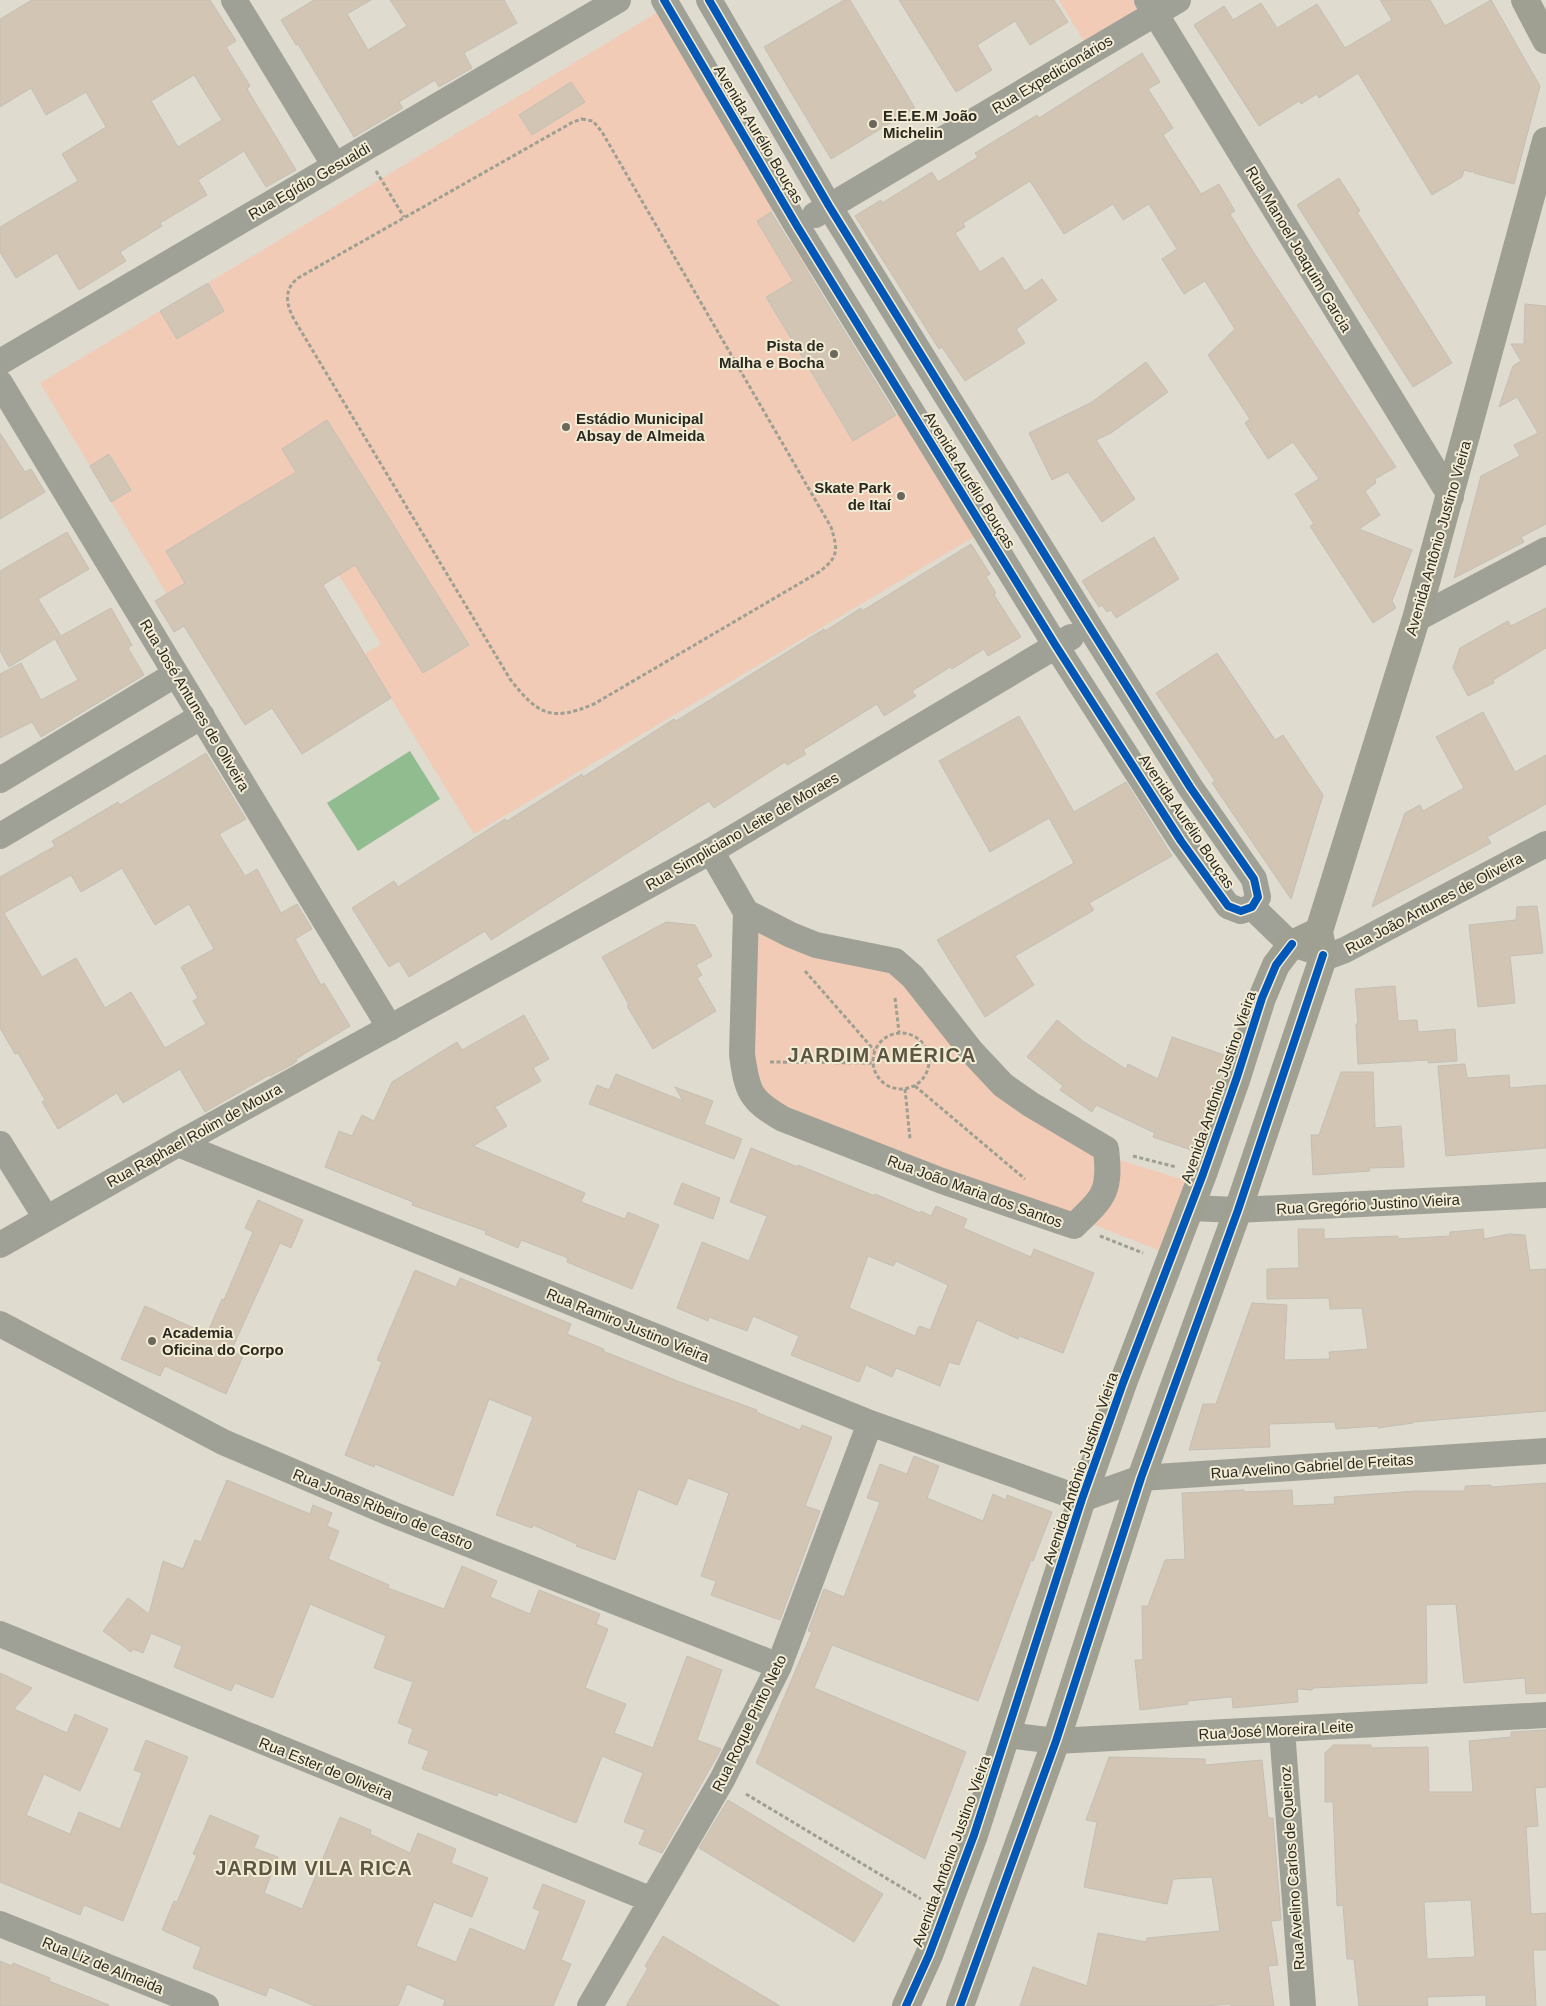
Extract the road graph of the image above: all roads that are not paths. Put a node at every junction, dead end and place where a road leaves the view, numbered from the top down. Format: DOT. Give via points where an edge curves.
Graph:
graph roads {
  1 [pos="234,0"];
  2 [pos="618,0"];
  3 [pos="664,0"];
  4 [pos="709,0"];
  5 [pos="1178,0"];
  6 [pos="1525,0"];
  7 [pos="1151,6"];
  8 [pos="1546,40"];
  9 [pos="1546,141"];
  10 [pos="335,166"];
  11 [pos="829,206"];
  12 [pos="797,226"];
  13 [pos="0,362"];
  14 [pos="0,383"];
  15 [pos="1451,497"];
  16 [pos="1546,550"];
  17 [pos="1416,619"];
  18 [pos="1089,626"];
  19 [pos="1056,646"];
  20 [pos="176,674"];
  21 [pos="202,716"];
  22 [pos="0,780"];
  23 [pos="0,836"];
  24 [pos="1546,844"];
  25 [pos="711,851"];
  26 [pos="1252,906"];
  27 [pos="746,912"];
  28 [pos="1321,943"];
  29 [pos="1292,944"];
  30 [pos="390,1028"];
  31 [pos="0,1144"];
  32 [pos="178,1144"];
  33 [pos="1546,1195"];
  34 [pos="1190,1208"];
  35 [pos="1238,1210"];
  36 [pos="46,1218"];
  37 [pos="0,1246"];
  38 [pos="0,1324"];
  39 [pos="870,1423"];
  40 [pos="1546,1451"];
  41 [pos="1141,1478"];
  42 [pos="1082,1499"];
  43 [pos="0,1634"];
  44 [pos="779,1666"];
  45 [pos="1546,1715"];
  46 [pos="1282,1730"];
  47 [pos="1007,1735"];
  48 [pos="1056,1741"];
  49 [pos="652,1900"];
  50 [pos="0,1924"];
  51 [pos="206,2006"];
  52 [pos="590,2006"];
  53 [pos="906,2006"];
  54 [pos="960,2006"];
  55 [pos="1303,2006"];
  1 -- 10 [label="street"];
  2 -- 10 [label="street, Rua Egídio Gesualdi"];
  3 -- 12 [label="street, Avenida Aurélio Bouças"];
  4 -- 11 [label="street, Avenida Aurélio Bouças"];
  5 -- 7 [label="street, Rua Expedicionários"];
  6 -- 8 [label="main road"];
  7 -- 11 [label="street, Rua Expedicionários"];
  7 -- 15 [label="street, Rua Manoel Joaquim Garcia"];
  9 -- 15 [label="main road, Avenida Antônio Justino Vieira"];
  10 -- 13 [label="street, Rua Egídio Gesualdi"];
  11 -- 12 [label="street, Rua Expedicionários"];
  11 -- 18 [label="street, Avenida Aurélio Bouças"];
  12 -- 19 [label="street, Avenida Aurélio Bouças"];
  14 -- 20 [label="street, Rua José Antunes de Oliveira"];
  15 -- 17 [label="main road, Avenida Antônio Justino Vieira"];
  16 -- 17 [label="street"];
  17 -- 28 [label="main road, Avenida Antônio Justino Vieira"];
  18 -- 19 [label="street, Rua Simpliciano Leite de Moraes"];
  18 -- 26 [label="street, Avenida Aurélio Bouças" via="1190,787 1254,879 1258,897"];
  19 -- 25 [label="street, Rua Simpliciano Leite de Moraes"];
  19 -- 26 [label="street, Avenida Aurélio Bouças" via="1181,841 1228,906 1240,911"];
  20 -- 21 [label="street, Rua José Antunes de Oliveira"];
  20 -- 22 [label="street"];
  21 -- 23 [label="street"];
  21 -- 30 [label="street, Rua José Antunes de Oliveira"];
  24 -- 28 [label="street, Rua João Antunes de Oliveira" via="1345,950 1329,956"];
  25 -- 27 [label="street"];
  25 -- 30 [label="street, Rua Simpliciano Leite de Moraes"];
  26 -- 29 [label="street"];
  27 -- 27 [label="street, Rua João Maria dos Santos" via="742,1054 744,1074 752,1096 763,1108 783,1119 942,1181 1074,1226 1100,1199 1108,1178 1106,1149 1003,1085 972,1052 913,977 895,961 816,945"];
  28 -- 29 [label="main road, Avenida Antônio Justino Vieira"];
  28 -- 35 [label="main road, Avenida Antônio Justino Vieira"];
  29 -- 34 [label="main road, Avenida Antônio Justino Vieira" via="1276,965 1262,998"];
  30 -- 32 [label="street, Rua Raphael Rolim de Moura"];
  31 -- 36 [label="street"];
  32 -- 36 [label="street, Rua Raphael Rolim de Moura"];
  32 -- 39 [label="street, Rua Ramiro Justino Vieira"];
  33 -- 35 [label="street, Rua Gregório Justino Vieira"];
  34 -- 35 [label="street, Rua Gregório Justino Vieira"];
  34 -- 42 [label="main road, Avenida Antônio Justino Vieira"];
  35 -- 41 [label="main road, Avenida Antônio Justino Vieira"];
  36 -- 37 [label="street, Rua Raphael Rolim de Moura"];
  38 -- 44 [label="street, Rua Jonas Ribeiro de Castro" via="223,1442 392,1514"];
  39 -- 42 [label="street, Rua Ramiro Justino Vieira"];
  39 -- 44 [label="street, Rua Roque Pinto Neto"];
  40 -- 41 [label="street, Rua Avelino Gabriel de Freitas"];
  41 -- 42 [label="street, Rua Avelino Gabriel de Freitas"];
  41 -- 48 [label="main road, Avenida Antônio Justino Vieira"];
  42 -- 47 [label="main road, Avenida Antônio Justino Vieira"];
  43 -- 49 [label="street, Rua Ester de Oliveira"];
  44 -- 49 [label="street, Rua Roque Pinto Neto" via="722,1780"];
  45 -- 46 [label="street, Rua José Moreira Leite"];
  46 -- 48 [label="street, Rua José Moreira Leite"];
  46 -- 55 [label="street, Rua Avelino Carlos de Queiroz"];
  47 -- 48 [label="street, Rua José Moreira Leite"];
  47 -- 53 [label="main road, Avenida Antônio Justino Vieira" via="945,1913"];
  48 -- 54 [label="main road, Avenida Antônio Justino Vieira"];
  49 -- 52 [label="street, Rua Roque Pinto Neto"];
  50 -- 51 [label="street, Rua Liz de Almeida"];
}
